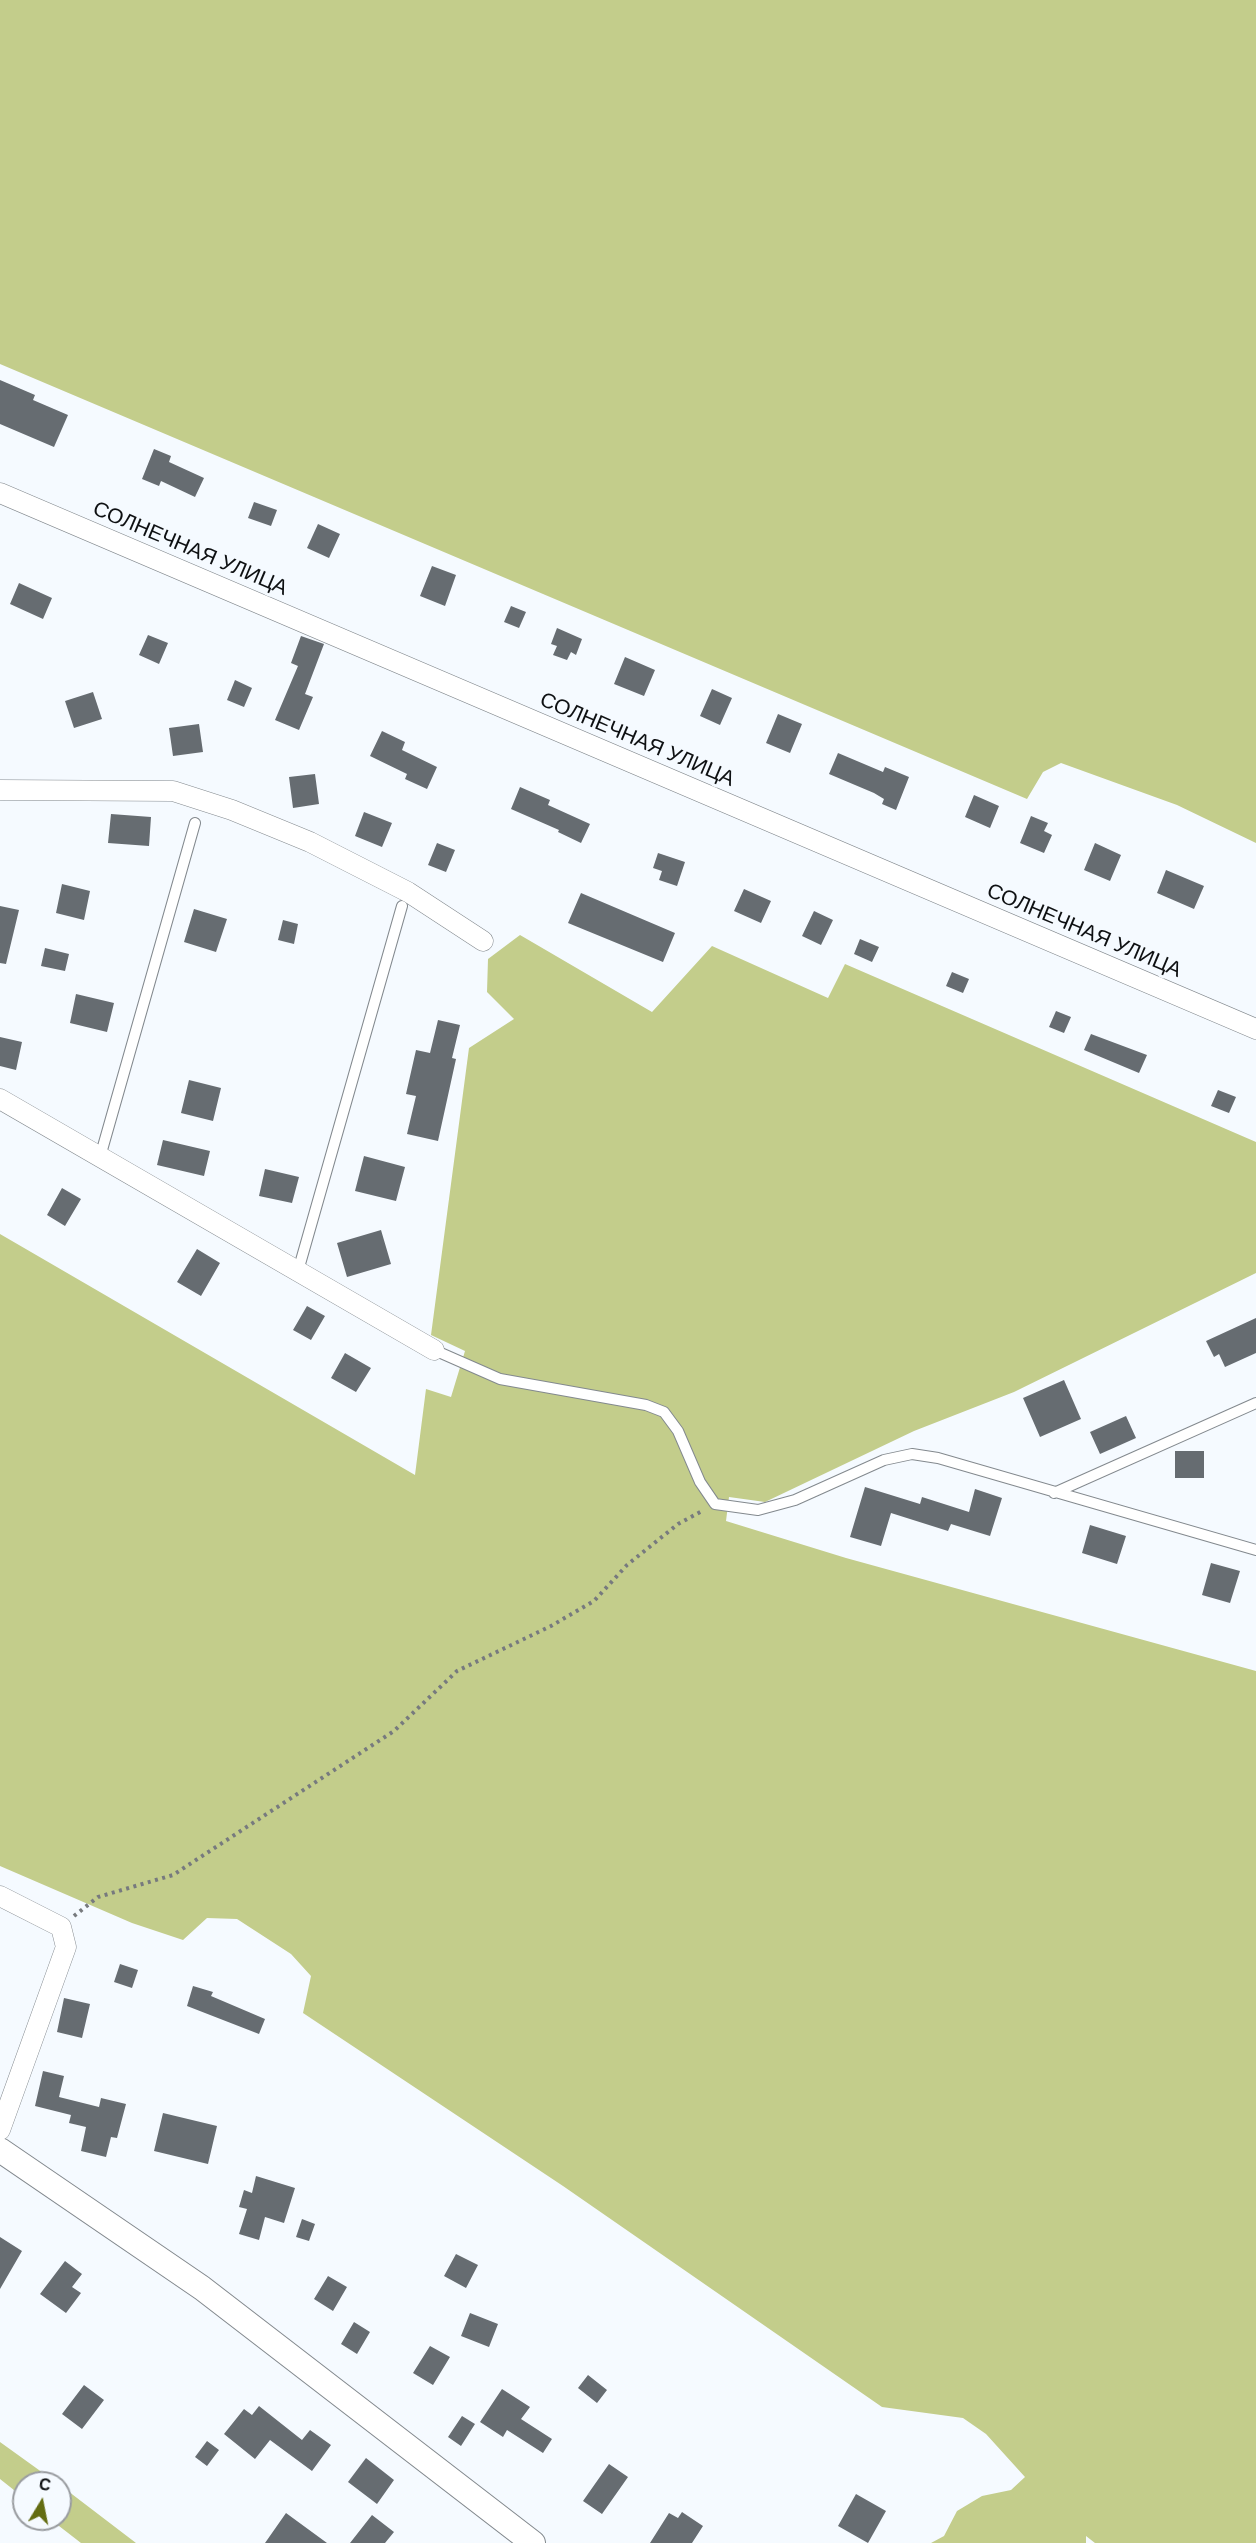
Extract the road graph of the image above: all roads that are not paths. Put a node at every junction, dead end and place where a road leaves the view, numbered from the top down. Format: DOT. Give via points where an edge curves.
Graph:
graph roads {
  1 [pos="0,494"];
  2 [pos="0,790"];
  3 [pos="195,823"];
  4 [pos="402,906"];
  5 [pos="483,941"];
  6 [pos="1256,1029"];
  7 [pos="0,1099"];
  8 [pos="100,1157"];
  9 [pos="298,1271"];
  10 [pos="434,1350"];
  11 [pos="1256,1403"];
  12 [pos="1054,1492"];
  13 [pos="1256,1550"];
  14 [pos="0,1896"];
  15 [pos="0,2130"];
  16 [pos="0,2150"];
  17 [pos="533,2543"];
  1 -- 6 [label="street, СОЛНЕЧНАЯ УЛИЦА"];
  2 -- 5 [label="street" via="173,791 310,842 408,892"];
  3 -- 8 [label="lane"];
  4 -- 9 [label="lane"];
  7 -- 8 [label="street"];
  8 -- 9 [label="street"];
  9 -- 10 [label="street"];
  10 -- 12 [label="lane" via="500,1379 646,1405 664,1412 678,1431 700,1482 715,1504 758,1510 795,1500 884,1460 912,1454"];
  11 -- 12 [label="lane"];
  12 -- 13 [label="lane"];
  14 -- 15 [label="street" via="61,1927 66,1947"];
  16 -- 17 [label="street" via="202,2288"];
}
